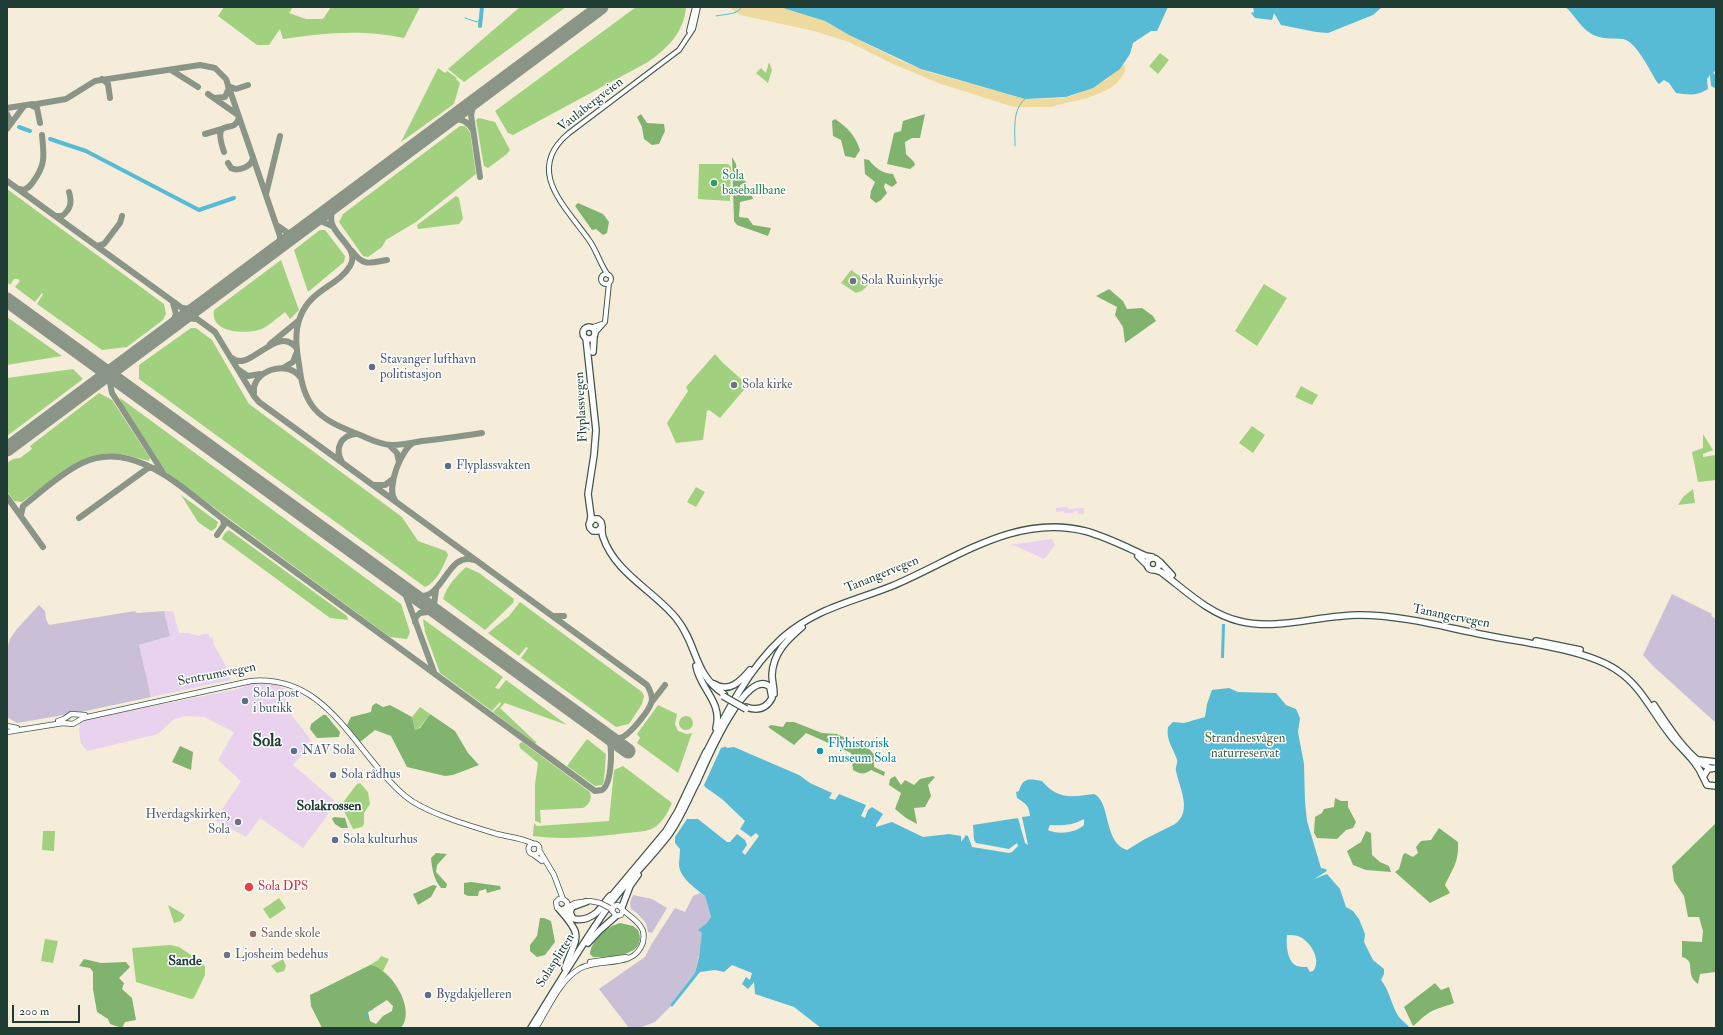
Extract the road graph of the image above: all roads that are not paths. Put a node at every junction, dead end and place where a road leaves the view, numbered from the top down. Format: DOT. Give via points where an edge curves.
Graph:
graph roads {
  1 [pos="696,9"];
  2 [pos="604,268"];
  3 [pos="608,275"];
  4 [pos="602,277"];
  5 [pos="604,283"];
  6 [pos="609,283"];
  7 [pos="608,290"];
  8 [pos="594,332"];
  9 [pos="586,338"];
  10 [pos="598,519"];
  11 [pos="590,522"];
  12 [pos="602,527"];
  13 [pos="594,531"];
  14 [pos="1152,557"];
  15 [pos="1160,562"];
  16 [pos="1147,565"];
  17 [pos="1155,570"];
  18 [pos="802,626"];
  19 [pos="782,638"];
  20 [pos="696,666"];
  21 [pos="702,671"];
  22 [pos="724,695"];
  23 [pos="746,708"];
  24 [pos="68,717"];
  25 [pos="77,718"];
  26 [pos="69,723"];
  27 [pos="725,725"];
  28 [pos="7,726"];
  29 [pos="7,732"];
  30 [pos="705,755"];
  31 [pos="1697,760"];
  32 [pos="1716,762"];
  33 [pos="1714,768"];
  34 [pos="1703,777"];
  35 [pos="1716,786"];
  36 [pos="530,845"];
  37 [pos="660,846"];
  38 [pos="539,850"];
  39 [pos="534,854"];
  40 [pos="615,892"];
  41 [pos="557,901"];
  42 [pos="586,902"];
  43 [pos="566,903"];
  44 [pos="607,907"];
  45 [pos="559,909"];
  46 [pos="623,909"];
  47 [pos="619,916"];
  48 [pos="633,918"];
  49 [pos="578,920"];
  50 [pos="567,967"];
  51 [pos="528,1028"];
  52 [pos="531,1028"];
  53 [pos="536,1028"];
  1 -- 2 [label="main road, Vaulabergveien" via="688,34 673,55 569,133 558,144 552,156 549,174 553,190 594,248"];
  2 -- 3 [label="main road, Vaulabergveien"];
  2 -- 4 [label="main road"];
  3 -- 4 [label="main road"];
  3 -- 6 [label="main road" via="611,279"];
  4 -- 5 [label="main road"];
  5 -- 6 [label="main road"];
  5 -- 7 [label="main road"];
  6 -- 7 [label="main road"];
  7 -- 8 [label="main road" via="606,319"];
  8 -- 9 [label="highway"];
  8 -- 9 [label="highway" via="588,326 583,334"];
  8 -- 10 [label="highway, Flyplassvegen" via="592,345 599,438 591,494"];
  9 -- 11 [label="highway, Flyplassvegen" via="596,430 588,494"];
  10 -- 11 [label="highway"];
  10 -- 12 [label="highway, Flyplassvegen" via="602,522"];
  11 -- 13 [label="highway, Flyplassvegen" via="589,526"];
  12 -- 13 [label="highway"];
  12 -- 21 [label="highway, Flyplassvegen" via="604,540 619,564 666,608 682,627"];
  13 -- 20 [label="highway, Flyplassvegen" via="622,571 674,620 686,640"];
  14 -- 15 [label="highway"];
  14 -- 16 [label="highway"];
  14 -- 19 [label="highway, Tanangervegen" via="1107,538 1075,529 1047,527 1014,533 978,544 891,586 827,609"];
  15 -- 17 [label="highway"];
  15 -- 31 [label="highway, Tanangervegen" via="1166,571 1209,604 1242,618 1268,621 1342,612 1382,612 1567,647 1602,658 1619,667 1638,683"];
  16 -- 17 [label="highway"];
  16 -- 18 [label="highway, Tanangervegen" via="1128,550 1084,534 1058,530 1027,533 979,547 902,585 840,606"];
  17 -- 34 [label="highway, Tanangervegen" via="1215,612 1244,622 1273,624 1341,616 1382,616 1595,659 1617,670 1635,685 1670,736 1699,768"];
  18 -- 23 [label="highway" via="783,645 776,657 772,674 774,695 771,704 759,712"];
  18 -- 27 [label="highway, Tanangervegen" via="763,664 740,696"];
  19 -- 21 [label="highway" via="733,686 717,686"];
  19 -- 30 [label="highway, Tanangervegen" via="744,684"];
  20 -- 22 [label="highway" via="709,685"];
  20 -- 30 [label="highway" via="700,680 718,712 716,727"];
  21 -- 22 [label="highway" via="710,684"];
  22 -- 23 [label="highway, bridge"];
  23 -- 27 [label="highway" via="755,710 766,706 772,698 770,687 760,683 750,689"];
  24 -- 25 [label="main road, Sentrumsvegen" via="71,714"];
  24 -- 26 [label="main road"];
  24 -- 28 [label="main road, Sentrumsvegen" via="21,728"];
  25 -- 26 [label="main road, Sentrumsvegen" via="74,724"];
  25 -- 36 [label="main road, Sentrumsvegen" via="251,681 285,683 306,692 320,702 394,786 412,801 430,810"];
  26 -- 29 [label="main road, Sentrumsvegen"];
  27 -- 37 [label="highway" via="680,816"];
  30 -- 40 [label="highway" via="666,831"];
  31 -- 32 [label="highway"];
  31 -- 33 [label="highway, Tanangervegen"];
  33 -- 34 [label="highway" via="1705,771"];
  34 -- 35 [label="highway" via="1707,785"];
  36 -- 38 [label="main road" via="537,844"];
  36 -- 39 [label="main road" via="529,852"];
  37 -- 44 [label="highway"];
  37 -- 46 [label="highway" via="630,886"];
  38 -- 39 [label="main road"];
  38 -- 43 [label="main road" via="556,878"];
  39 -- 41 [label="main road" via="541,859 552,876 558,892"];
  40 -- 44 [label="highway"];
  40 -- 49 [label="highway" via="596,913"];
  41 -- 43 [label="main road"];
  41 -- 45 [label="main road" via="556,906"];
  42 -- 43 [label="main road"];
  42 -- 44 [label="main road" via="593,901"];
  42 -- 49 [label="highway" via="570,910 572,917"];
  43 -- 44 [label="main road" via="590,898"];
  43 -- 45 [label="main road"];
  43 -- 49 [label="highway" via="570,918"];
  44 -- 46 [label="main road" via="618,905"];
  44 -- 47 [label="main road"];
  44 -- 50 [label="highway, Solasplitten"];
  45 -- 50 [label="highway" via="570,921 576,936"];
  46 -- 47 [label="main road"];
  46 -- 48 [label="main road"];
  47 -- 48 [label="main road"];
  47 -- 50 [label="highway" via="591,939"];
  48 -- 53 [label="main road" via="642,928 643,939 640,948 622,961 585,966 574,973 566,980"];
  50 -- 51 [label="highway, Solasplitten"];
  50 -- 52 [label="highway, Solasplitten"];
}
